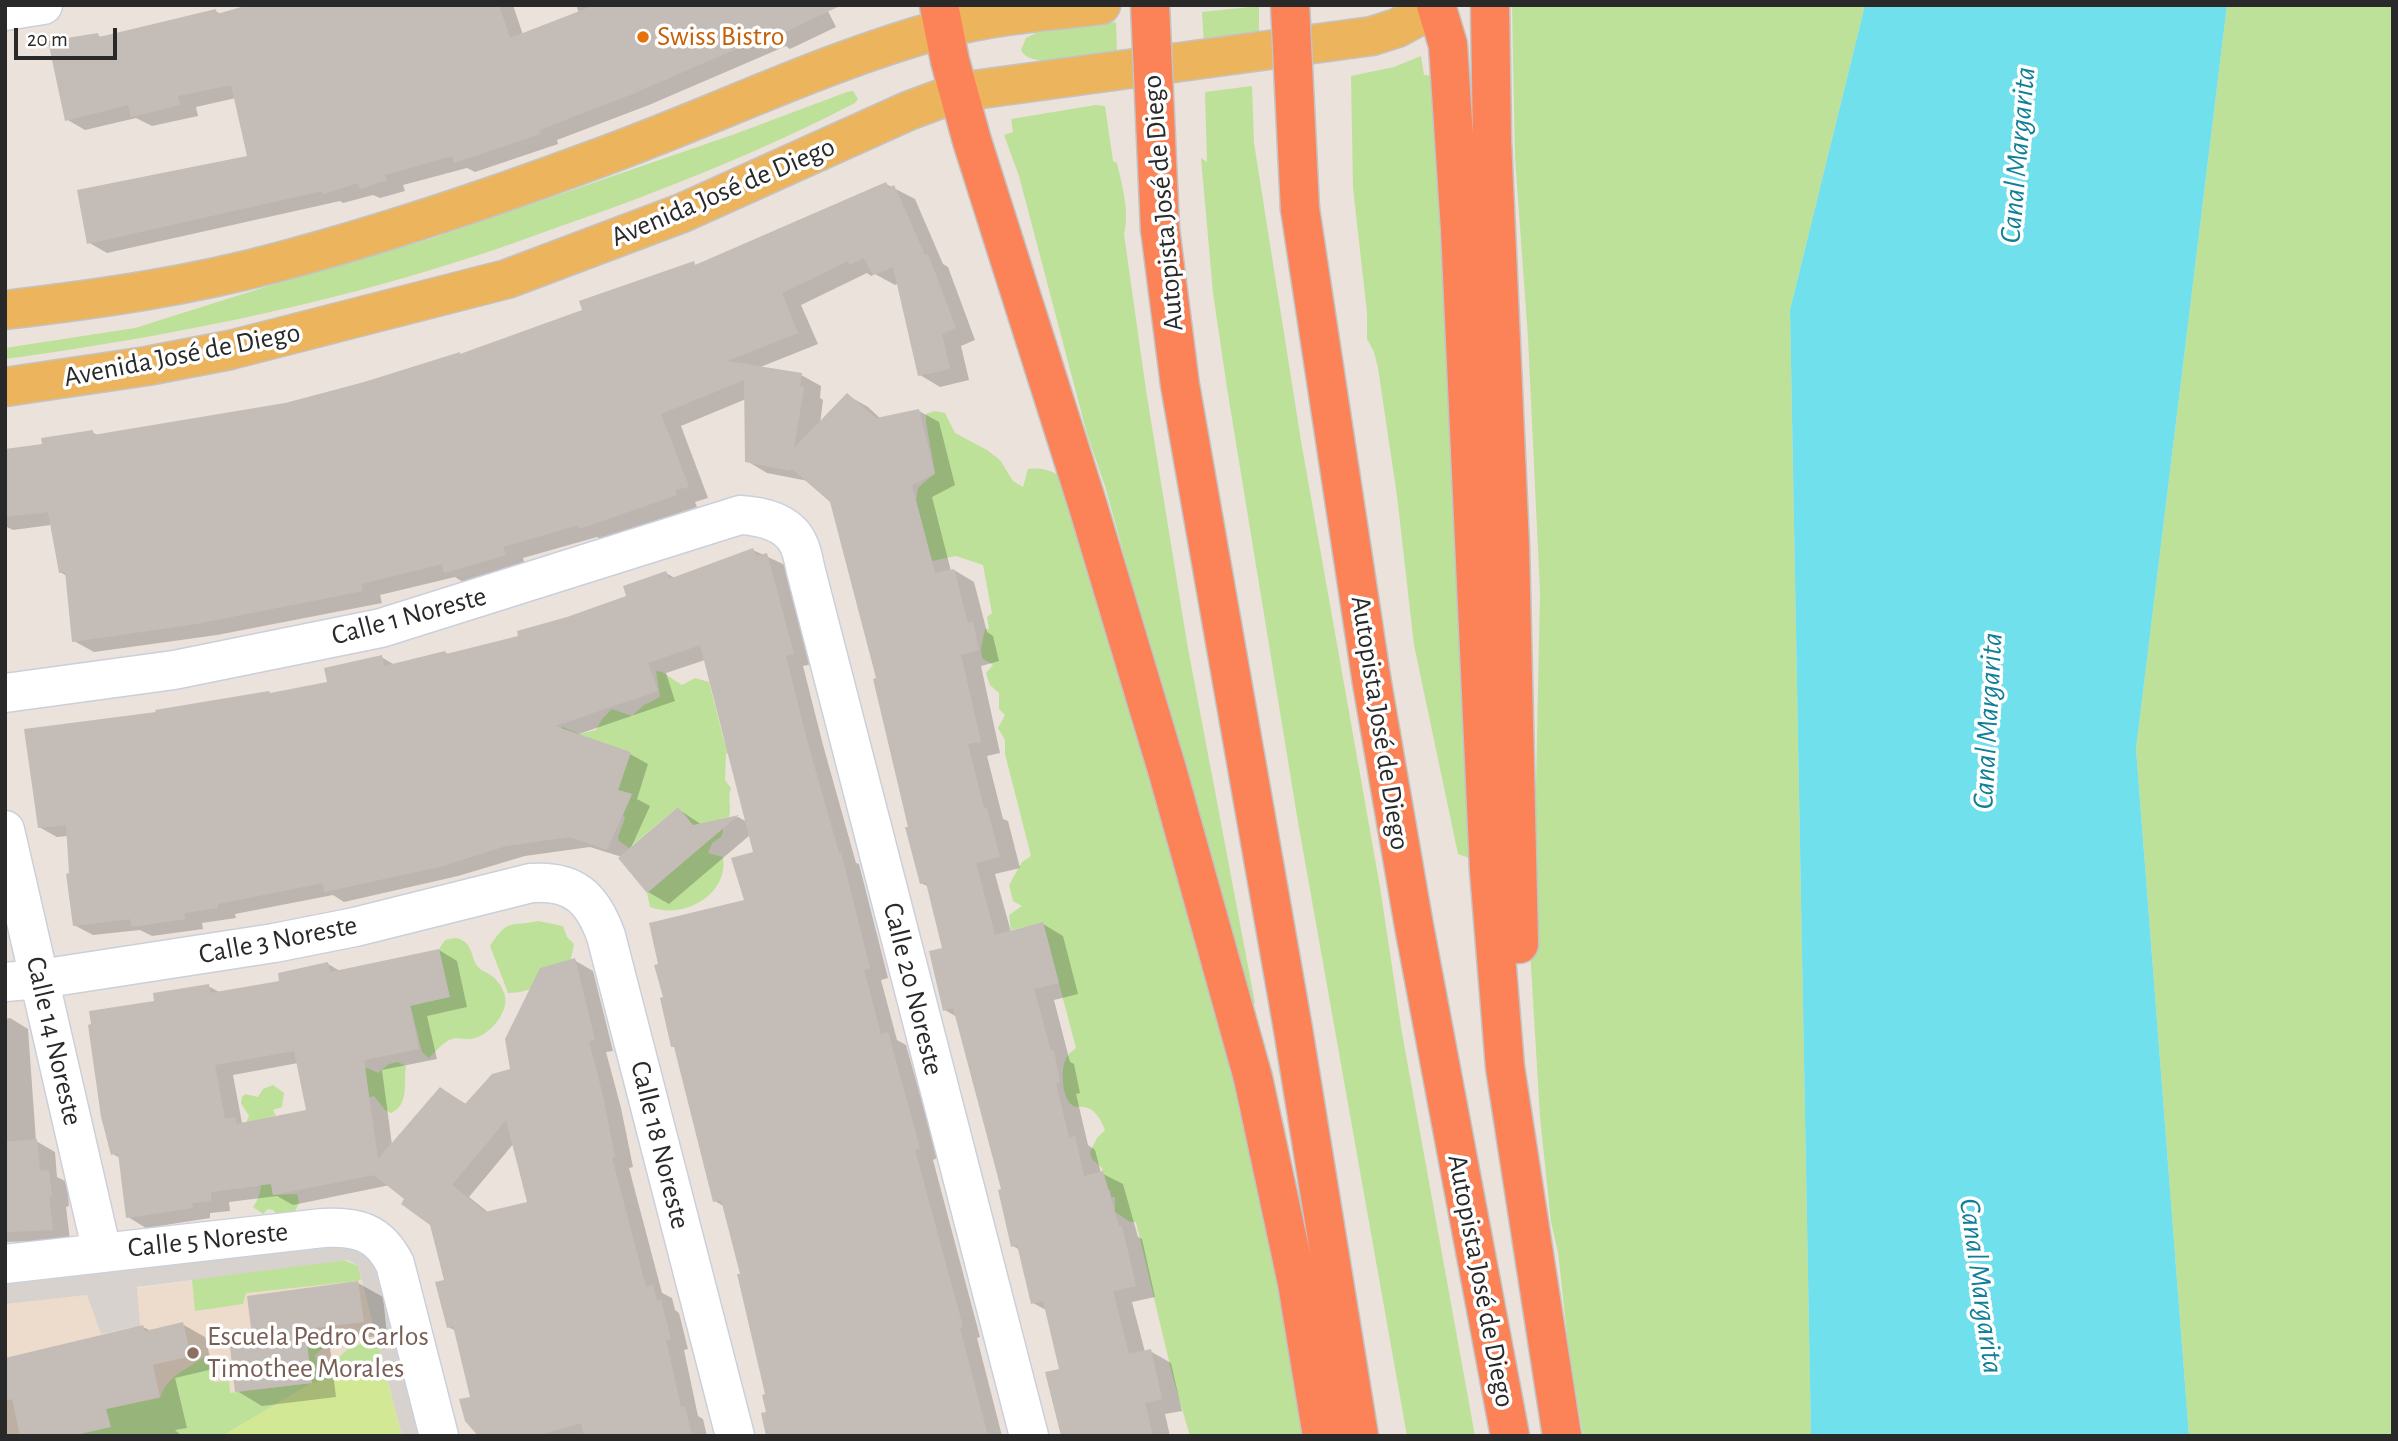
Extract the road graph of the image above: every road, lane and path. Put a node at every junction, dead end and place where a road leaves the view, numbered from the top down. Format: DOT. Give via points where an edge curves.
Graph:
graph roads {
  1 [pos="43,5"];
  2 [pos="1101,5"];
  3 [pos="1150,5"];
  4 [pos="1290,5"];
  5 [pos="1490,5"];
  6 [pos="1435,6"];
  7 [pos="5,11"];
  8 [pos="941,17"];
  9 [pos="959,92"];
  10 [pos="5,310"];
  11 [pos="5,387"];
  12 [pos="797,541"];
  13 [pos="5,693"];
  14 [pos="5,830"];
  15 [pos="548,882"];
  16 [pos="23,980"];
  17 [pos="1521,1170"];
  18 [pos="102,1252"];
  19 [pos="5,1264"];
  20 [pos="439,1436"];
  21 [pos="735,1436"];
  22 [pos="1029,1436"];
  23 [pos="1322,1436"];
  24 [pos="1359,1436"];
  25 [pos="1510,1436"];
  26 [pos="1562,1436"];
  1 -- 7 [label="street"];
  2 -- 8 [label="main road"];
  3 -- 24 [label="highway, Autopista José de Diego, bridge" via="1160,229 1180,385"];
  4 -- 25 [label="highway, Autopista José de Diego, bridge" via="1300,209 1372,683"];
  5 -- 17 [label="highway" via="1525,1078"];
  6 -- 9 [label="main road, Avenida José de Diego" via="1397,28 1372,36"];
  6 -- 17 [label="highway" via="1448,46 1489,870 1505,1067"];
  8 -- 9 [label="highway"];
  8 -- 10 [label="main road" via="855,57 437,216 281,262 193,282"];
  9 -- 11 [label="main road, Avenida José de Diego" via="682,213 507,279 230,351"];
  9 -- 23 [label="highway" via="1168,773 1253,1078 1297,1283"];
  12 -- 13 [label="street, Calle 1 Noreste" via="772,521 740,515 381,628 174,670"];
  12 -- 22 [label="street, Calle 20 Noreste"];
  14 -- 16 [label="street, Calle 14 Noreste"];
  15 -- 16 [label="street, Calle 3 Noreste" via="274,943"];
  15 -- 21 [label="street, Calle 18 Noreste" via="569,887 586,898 606,936"];
  16 -- 18 [label="street, Calle 14 Noreste"];
  17 -- 26 [label="highway"];
  18 -- 19 [label="street, Calle 5 Noreste"];
  18 -- 20 [label="street, Calle 5 Noreste" via="339,1227 368,1233 395,1264"];
}
